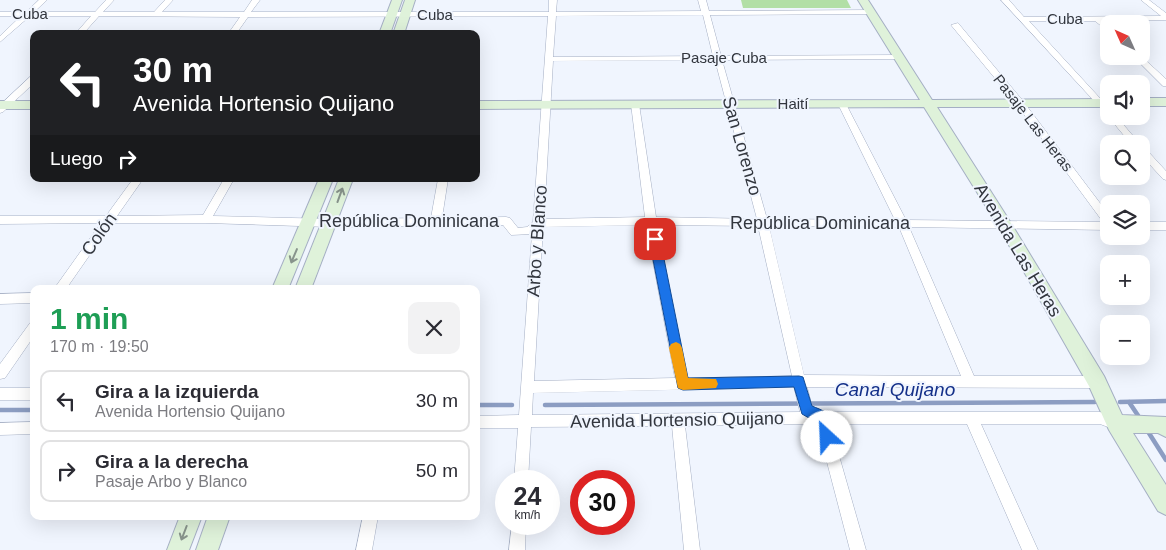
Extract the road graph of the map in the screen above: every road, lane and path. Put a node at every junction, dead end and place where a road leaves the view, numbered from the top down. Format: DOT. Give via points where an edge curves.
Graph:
graph roads {
  1 [pos="43,0"];
  2 [pos="110,0"];
  3 [pos="169,0"];
  4 [pos="256,0"];
  5 [pos="397,0"];
  6 [pos="410,0"];
  7 [pos="553,0"];
  8 [pos="702,0"];
  9 [pos="863,0"];
  10 [pos="1005,0"];
  11 [pos="1145,0"];
  12 [pos="871,12"];
  13 [pos="705,13"];
  14 [pos="0,14"];
  15 [pos="26,14"];
  16 [pos="552,14"];
  17 [pos="94,15"];
  18 [pos="155,15"];
  19 [pos="245,15"];
  20 [pos="391,15"];
  21 [pos="404,15"];
  22 [pos="1166,17"];
  23 [pos="1024,19"];
  24 [pos="1096,19"];
  25 [pos="1100,22"];
  26 [pos="955,25"];
  27 [pos="83,30"];
  28 [pos="235,30"];
  29 [pos="385,30"];
  30 [pos="399,30"];
  31 [pos="0,40"];
  32 [pos="898,57"];
  33 [pos="716,58"];
  34 [pos="549,59"];
  35 [pos="1146,65"];
  36 [pos="30,82"];
  37 [pos="1166,84"];
  38 [pos="1100,98"];
  39 [pos="1100,102"];
  40 [pos="1150,102"];
  41 [pos="1166,102"];
  42 [pos="928,103"];
  43 [pos="1020,103"];
  44 [pos="635,104"];
  45 [pos="731,104"];
  46 [pos="842,104"];
  47 [pos="30,105"];
  48 [pos="480,105"];
  49 [pos="546,105"];
  50 [pos="2,107"];
  51 [pos="1119,125"];
  52 [pos="1128,135"];
  53 [pos="1150,159"];
  54 [pos="1166,177"];
  55 [pos="136,182"];
  56 [pos="228,182"];
  57 [pos="325,182"];
  58 [pos="345,182"];
  59 [pos="442,182"];
  60 [pos="1100,212"];
  61 [pos="206,219"];
  62 [pos="0,220"];
  63 [pos="310,220"];
  64 [pos="651,220"];
  65 [pos="108,221"];
  66 [pos="436,221"];
  67 [pos="330,223"];
  68 [pos="538,223"];
  69 [pos="763,223"];
  70 [pos="902,223"];
  71 [pos="1004,224"];
  72 [pos="1100,224"];
  73 [pos="1150,226"];
  74 [pos="1166,226"];
  75 [pos="63,285"];
  76 [pos="282,285"];
  77 [pos="305,285"];
  78 [pos="30,298"];
  79 [pos="0,299"];
  80 [pos="30,332"];
  81 [pos="0,374"];
  82 [pos="970,381"];
  83 [pos="1097,382"];
  84 [pos="683,384"];
  85 [pos="527,387"];
  86 [pos="800,387"];
  87 [pos="0,394"];
  88 [pos="30,394"];
  89 [pos="822,418"];
  90 [pos="972,419"];
  91 [pos="525,421"];
  92 [pos="678,421"];
  93 [pos="480,422"];
  94 [pos="1116,424"];
  95 [pos="1164,426"];
  96 [pos="30,428"];
  97 [pos="0,429"];
  98 [pos="522,470"];
  99 [pos="1166,504"];
  100 [pos="189,520"];
  101 [pos="218,520"];
  102 [pos="370,520"];
  103 [pos="518,535"];
  104 [pos="178,550"];
  105 [pos="207,550"];
  106 [pos="364,550"];
  107 [pos="517,550"];
  108 [pos="692,550"];
  109 [pos="858,550"];
  110 [pos="1030,550"];
  1 -- 15 [label="street"];
  2 -- 17 [label="street"];
  3 -- 18 [label="street"];
  4 -- 19 [label="street"];
  5 -- 20 [label="main road"];
  6 -- 21 [label="main road"];
  7 -- 16 [label="street, Arbo y Blanco"];
  8 -- 13 [label="street, San Lorenzo"];
  9 -- 12 [label="main road, Avenida Las Heras"];
  10 -- 23 [label="street"];
  11 -- 22 [label="street"];
  12 -- 13 [label="street, Cuba"];
  12 -- 32 [label="main road, Avenida Las Heras"];
  13 -- 16 [label="street, Cuba"];
  13 -- 33 [label="street, San Lorenzo"];
  14 -- 15 [label="street, Cuba"];
  15 -- 17 [label="street, Cuba"];
  15 -- 31 [label="street" via="26,18"];
  16 -- 21 [label="street, Cuba"];
  16 -- 34 [label="street, Arbo y Blanco"];
  17 -- 18 [label="street, Cuba"];
  17 -- 27 [label="street"];
  18 -- 19 [label="street, Cuba"];
  19 -- 20 [label="street, Cuba"];
  19 -- 28 [label="street"];
  20 -- 21 [label="street, Cuba"];
  20 -- 29 [label="main road"];
  21 -- 30 [label="main road"];
  22 -- 24 [label="street, Cuba"];
  23 -- 24 [label="street, Cuba"];
  23 -- 38 [label="street"];
  24 -- 25 [label="street"];
  26 -- 43 [label="street, Pasaje Las Heras"];
  32 -- 33 [label="street, Pasaje Cuba"];
  32 -- 42 [label="main road, Avenida Las Heras"];
  33 -- 34 [label="street, Pasaje Cuba"];
  33 -- 45 [label="street, San Lorenzo"];
  34 -- 49 [label="street, Arbo y Blanco"];
  35 -- 37 [label="street"];
  36 -- 50 [label="street"];
  39 -- 43 [label="street, Haití"];
  40 -- 41 [label="main road"];
  42 -- 43 [label="street, Haití"];
  42 -- 46 [label="main road, Haití"];
  42 -- 71 [label="main road, Avenida Las Heras"];
  43 -- 60 [label="street, Pasaje Las Heras"];
  44 -- 45 [label="main road, Haití"];
  44 -- 49 [label="main road, Haití"];
  44 -- 64 [label="street"];
  45 -- 46 [label="main road, Haití"];
  45 -- 69 [label="street, San Lorenzo"];
  46 -- 70 [label="street"];
  47 -- 50 [label="main road"];
  48 -- 49 [label="main road, Haití"];
  49 -- 68 [label="street, Arbo y Blanco"];
  51 -- 52 [label="street"];
  53 -- 54 [label="street"];
  55 -- 65 [label="street, Colón"];
  56 -- 61 [label="street"];
  57 -- 63 [label="main road"];
  67 -- 58 [label="main road, one-way"];
  59 -- 66 [label="street"];
  61 -- 63 [label="street, República Dominicana"];
  61 -- 65 [label="street, República Dominicana"];
  62 -- 65 [label="street, República Dominicana"];
  63 -- 67 [label="street, República Dominicana"];
  63 -- 76 [label="main road, one-way"];
  64 -- 68 [label="street, República Dominicana"];
  64 -- 69 [label="street, República Dominicana"];
  64 -- 84 [label="street"];
  65 -- 75 [label="street, Colón"];
  66 -- 67 [label="street, República Dominicana"];
  66 -- 68 [label="street, República Dominicana" via="506,221 514,232 530,231"];
  67 -- 77 [label="main road"];
  68 -- 85 [label="street, Arbo y Blanco"];
  69 -- 70 [label="street, República Dominicana"];
  69 -- 86 [label="street, San Lorenzo"];
  70 -- 71 [label="street, República Dominicana"];
  70 -- 82 [label="street"];
  71 -- 72 [label="street, República Dominicana"];
  71 -- 83 [label="main road, Avenida Las Heras"];
  73 -- 74 [label="street"];
  78 -- 79 [label="street"];
  80 -- 81 [label="street"];
  82 -- 83 [label="street, Avenida Hortensio Quijano"];
  82 -- 86 [label="street, Avenida Hortensio Quijano"];
  83 -- 94 [label="main road, Avenida Las Heras"];
  84 -- 85 [label="street, Avenida Hortensio Quijano"];
  84 -- 86 [label="street, Avenida Hortensio Quijano"];
  85 -- 91 [label="street, Arbo y Blanco"];
  86 -- 89 [label="street, San Lorenzo" via="806,410"];
  87 -- 88 [label="street"];
  89 -- 90 [label="street, Avenida Hortensio Quijano"];
  89 -- 92 [label="street, Avenida Hortensio Quijano"];
  89 -- 109 [label="street"];
  90 -- 94 [label="street, Avenida Hortensio Quijano" via="1100,418"];
  90 -- 110 [label="street"];
  91 -- 92 [label="street, Avenida Hortensio Quijano"];
  91 -- 93 [label="street, Avenida Hortensio Quijano"];
  91 -- 98 [label="street, Arbo y Blanco"];
  92 -- 108 [label="street"];
  94 -- 95 [label="main road"];
  94 -- 99 [label="main road, Avenida Las Heras"];
  96 -- 97 [label="street"];
  100 -- 104 [label="street, one-way"];
  101 -- 105 [label="street"];
  102 -- 106 [label="street"];
  103 -- 107 [label="street"];
}
